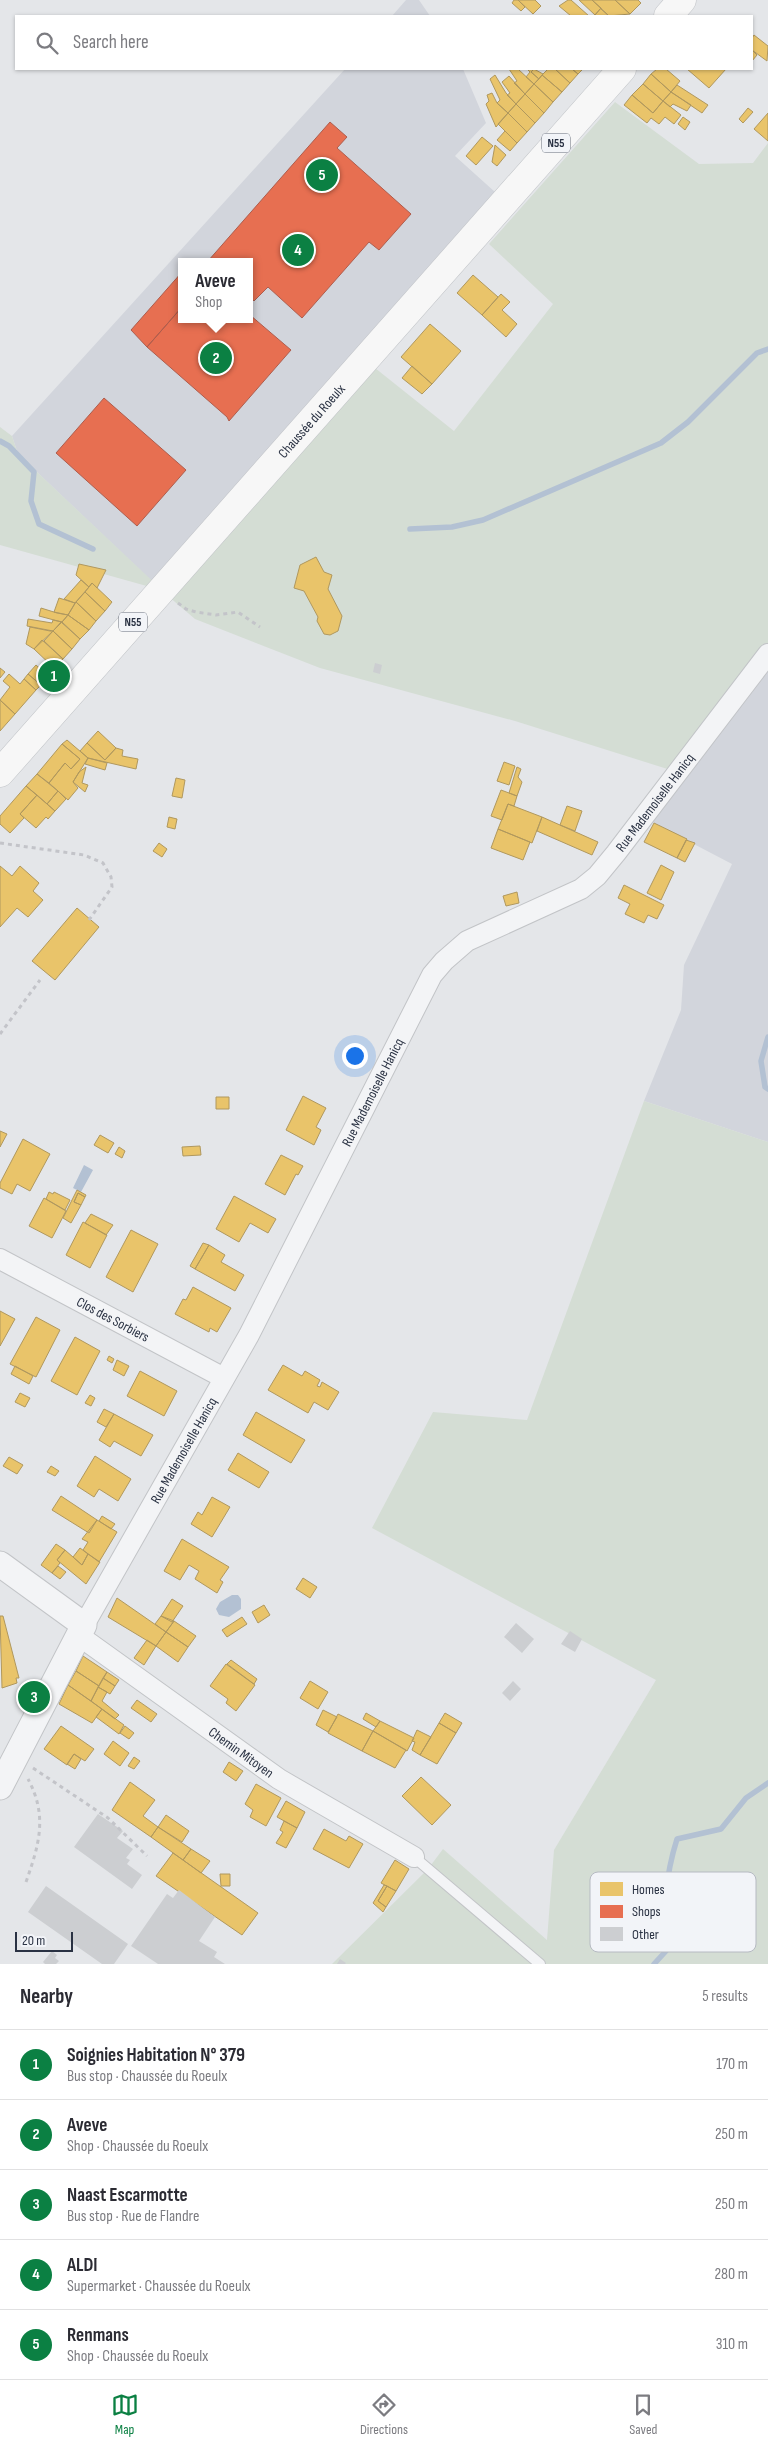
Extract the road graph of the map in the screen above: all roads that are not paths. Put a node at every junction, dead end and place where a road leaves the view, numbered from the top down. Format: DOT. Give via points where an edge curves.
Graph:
graph roads {
  1 [pos="682,0"];
  2 [pos="669,15"];
  3 [pos="621,70"];
  4 [pos="768,654"];
  5 [pos="0,774"];
  6 [pos="0,1259"];
  7 [pos="224,1378"];
  8 [pos="0,1564"];
  9 [pos="81,1630"];
  10 [pos="0,1787"];
  11 [pos="414,1857"];
  12 [pos="540,1964"];
  1 -- 2 [label="main road"];
  3 -- 5 [label="main road, Chaussée du Roeulx / N55"];
  4 -- 7 [label="street, Rue Mademoiselle Hanicq" via="589,884 467,941 432,975"];
  6 -- 7 [label="street, Clos des Sorbiers"];
  7 -- 9 [label="street, Rue Mademoiselle Hanicq"];
  8 -- 9 [label="street, Chemin Mitoyen"];
  9 -- 10 [label="street"];
  9 -- 11 [label="street, Chemin Mitoyen" via="279,1779"];
  11 -- 12 [label="lane"];
}
